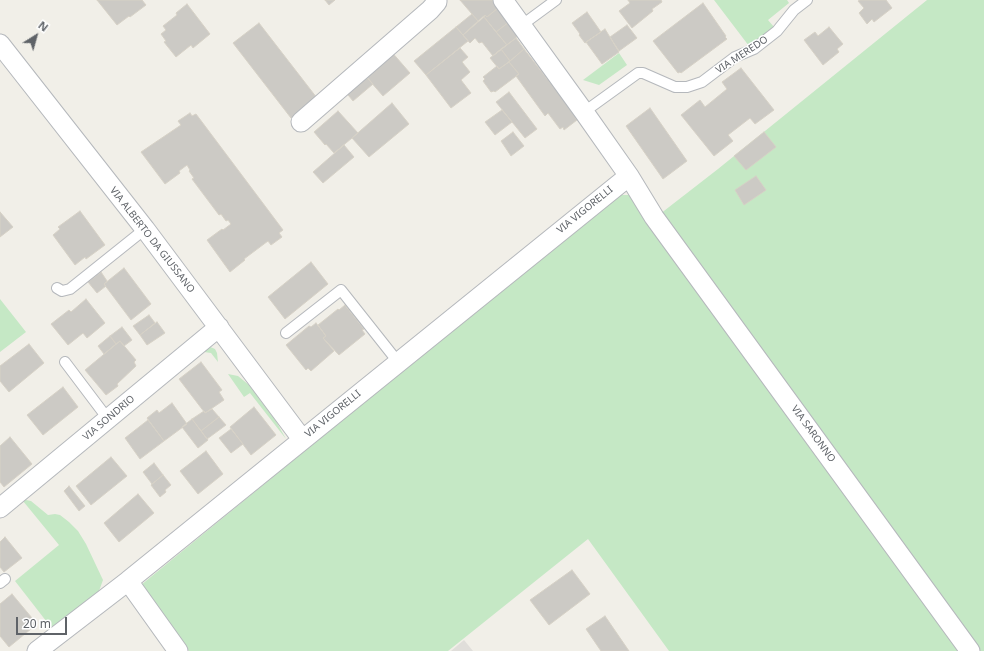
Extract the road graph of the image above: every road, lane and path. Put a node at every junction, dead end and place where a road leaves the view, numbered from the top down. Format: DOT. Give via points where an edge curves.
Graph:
graph roads {
  1 [pos="437,0"];
  2 [pos="503,0"];
  3 [pos="556,0"];
  4 [pos="807,0"];
  5 [pos="522,25"];
  6 [pos="0,44"];
  7 [pos="584,112"];
  8 [pos="301,122"];
  9 [pos="629,176"];
  10 [pos="145,229"];
  11 [pos="56,288"];
  12 [pos="219,328"];
  13 [pos="286,333"];
  14 [pos="65,362"];
  15 [pos="398,362"];
  16 [pos="108,419"];
  17 [pos="302,439"];
  18 [pos="0,508"];
  19 [pos="128,581"];
  20 [pos="37,651"];
  21 [pos="178,651"];
  22 [pos="970,651"];
  1 -- 8 [label="street" via="430,10"];
  2 -- 5 [label="street"];
  3 -- 5 [label="lane"];
  4 -- 7 [label="lane, VIA MEREDO" via="766,40 735,57 702,82 688,87 676,86 638,73"];
  5 -- 7 [label="street"];
  6 -- 10 [label="street, VIA ALBERTO DA GIUSSANO"];
  7 -- 9 [label="street"];
  9 -- 15 [label="street, VIA VIGORELLI"];
  9 -- 22 [label="street, VIA SARONNO" via="654,217"];
  10 -- 11 [label="lane" via="70,289 62,291"];
  10 -- 12 [label="street, VIA ALBERTO DA GIUSSANO"];
  12 -- 16 [label="street, VIA SONDRIO"];
  12 -- 17 [label="street, VIA ALBERTO DA GIUSSANO"];
  13 -- 15 [label="lane" via="341,290"];
  14 -- 16 [label="lane"];
  15 -- 17 [label="street, VIA VIGORELLI"];
  16 -- 18 [label="street, VIA SONDRIO"];
  17 -- 19 [label="street, VIA VIGORELLI"];
  19 -- 20 [label="street, VIA VIGORELLI"];
  19 -- 21 [label="street"];
}
